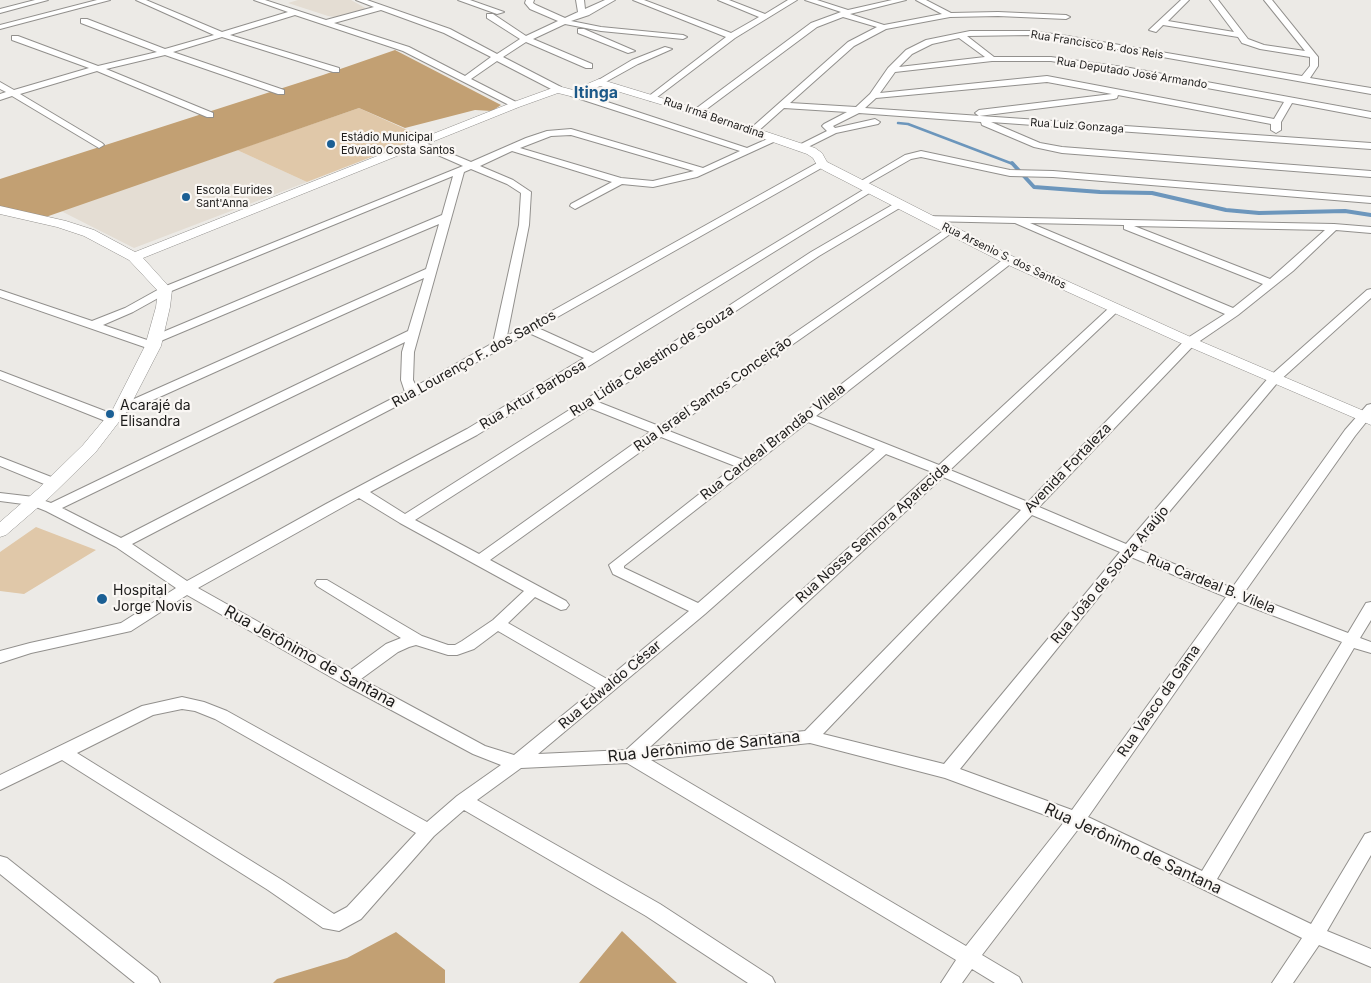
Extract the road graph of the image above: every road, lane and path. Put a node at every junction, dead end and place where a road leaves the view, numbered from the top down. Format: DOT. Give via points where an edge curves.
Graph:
graph roads {
  1 [pos="44,0"];
  2 [pos="106,0"];
  3 [pos="140,0"];
  4 [pos="258,0"];
  5 [pos="360,0"];
  6 [pos="462,0"];
  7 [pos="530,0"];
  8 [pos="580,0"];
  9 [pos="611,0"];
  10 [pos="637,0"];
  11 [pos="722,0"];
  12 [pos="793,0"];
  13 [pos="809,0"];
  14 [pos="902,0"];
  15 [pos="920,0"];
  16 [pos="1185,0"];
  17 [pos="1214,0"];
  18 [pos="1268,0"];
  19 [pos="380,8"];
  20 [pos="0,11"];
  21 [pos="297,12"];
  22 [pos="500,12"];
  23 [pos="586,13"];
  24 [pos="845,13"];
  25 [pos="950,15"];
  26 [pos="490,16"];
  27 [pos="764,16"];
  28 [pos="1066,17"];
  29 [pos="84,21"];
  30 [pos="328,22"];
  31 [pos="1162,22"];
  32 [pos="569,23"];
  33 [pos="0,27"];
  34 [pos="884,27"];
  35 [pos="964,30"];
  36 [pos="1153,30"];
  37 [pos="222,35"];
  38 [pos="1239,35"];
  39 [pos="732,36"];
  40 [pos="683,37"];
  41 [pos="15,38"];
  42 [pos="526,39"];
  43 [pos="668,49"];
  44 [pos="632,51"];
  45 [pos="165,52"];
  46 [pos="1312,55"];
  47 [pos="496,56"];
  48 [pos="992,59"];
  49 [pos="1026,59"];
  50 [pos="589,66"];
  51 [pos="1033,66"];
  52 [pos="99,69"];
  53 [pos="336,70"];
  54 [pos="891,70"];
  55 [pos="466,79"];
  56 [pos="1304,80"];
  57 [pos="599,82"];
  58 [pos="1255,82"];
  59 [pos="0,85"];
  60 [pos="558,90"];
  61 [pos="1371,91"];
  62 [pos="281,92"];
  63 [pos="14,93"];
  64 [pos="574,94"];
  65 [pos="1128,94"];
  66 [pos="873,96"];
  67 [pos="0,97"];
  68 [pos="652,98"];
  69 [pos="1289,100"];
  70 [pos="515,105"];
  71 [pos="783,105"];
  72 [pos="858,110"];
  73 [pos="697,112"];
  74 [pos="1371,114"];
  75 [pos="210,115"];
  76 [pos="951,116"];
  77 [pos="972,118"];
  78 [pos="875,122"];
  79 [pos="1276,122"];
  80 [pos="753,131"];
  81 [pos="833,132"];
  82 [pos="775,139"];
  83 [pos="1276,140"];
  84 [pos="418,143"];
  85 [pos="99,145"];
  86 [pos="1371,146"];
  87 [pos="511,148"];
  88 [pos="800,148"];
  89 [pos="748,151"];
  90 [pos="822,164"];
  91 [pos="471,165"];
  92 [pos="460,170"];
  93 [pos="704,171"];
  94 [pos="1371,174"];
  95 [pos="620,182"];
  96 [pos="866,187"];
  97 [pos="1371,200"];
  98 [pos="899,204"];
  99 [pos="575,206"];
  100 [pos="0,210"];
  101 [pos="447,217"];
  102 [pos="927,218"];
  103 [pos="1013,220"];
  104 [pos="1118,223"];
  105 [pos="1334,226"];
  106 [pos="949,230"];
  107 [pos="1371,230"];
  108 [pos="406,235"];
  109 [pos="440,240"];
  110 [pos="134,257"];
  111 [pos="1009,260"];
  112 [pos="430,271"];
  113 [pos="1271,283"];
  114 [pos="165,290"];
  115 [pos="0,292"];
  116 [pos="1371,292"];
  117 [pos="1114,308"];
  118 [pos="1234,313"];
  119 [pos="93,325"];
  120 [pos="530,328"];
  121 [pos="412,334"];
  122 [pos="1190,342"];
  123 [pos="154,343"];
  124 [pos="499,345"];
  125 [pos="593,358"];
  126 [pos="0,375"];
  127 [pos="1274,379"];
  128 [pos="412,393"];
  129 [pos="588,403"];
  130 [pos="117,414"];
  131 [pos="1368,415"];
  132 [pos="806,417"];
  133 [pos="659,432"];
  134 [pos="884,448"];
  135 [pos="0,461"];
  136 [pos="743,465"];
  137 [pos="941,470"];
  138 [pos="54,483"];
  139 [pos="360,492"];
  140 [pos="0,497"];
  141 [pos="34,501"];
  142 [pos="51,508"];
  143 [pos="1030,508"];
  144 [pos="405,520"];
  145 [pos="0,531"];
  146 [pos="121,544"];
  147 [pos="1129,550"];
  148 [pos="479,561"];
  149 [pos="322,583"];
  150 [pos="187,588"];
  151 [pos="534,590"];
  152 [pos="1235,595"];
  153 [pos="561,605"];
  154 [pos="1371,608"];
  155 [pos="700,610"];
  156 [pos="498,624"];
  157 [pos="416,640"];
  158 [pos="1352,640"];
  159 [pos="1371,648"];
  160 [pos="0,657"];
  161 [pos="349,680"];
  162 [pos="608,687"];
  163 [pos="810,737"];
  164 [pos="64,753"];
  165 [pos="630,756"];
  166 [pos="517,762"];
  167 [pos="948,772"];
  168 [pos="0,783"];
  169 [pos="463,801"];
  170 [pos="1076,819"];
  171 [pos="428,831"];
  172 [pos="1371,839"];
  173 [pos="0,863"];
  174 [pos="1205,882"];
  175 [pos="1315,935"];
  176 [pos="969,957"];
  177 [pos="1371,958"];
  178 [pos="150,983"];
  179 [pos="765,983"];
  180 [pos="951,983"];
  181 [pos="1012,983"];
  182 [pos="1282,983"];
  1 -- 20 [label="street"];
  2 -- 33 [label="street"];
  3 -- 37 [label="street"];
  4 -- 21 [label="street"];
  5 -- 19 [label="street"];
  6 -- 22 [label="street"];
  7 -- 32 [label="street" via="530,5"];
  8 -- 23 [label="street" via="581,11"];
  9 -- 23 [label="street"];
  10 -- 39 [label="street"];
  11 -- 27 [label="street"];
  12 -- 27 [label="street"];
  13 -- 24 [label="street"];
  14 -- 24 [label="street"];
  15 -- 25 [label="street"];
  16 -- 31 [label="street"];
  17 -- 38 [label="street"];
  18 -- 46 [label="street"];
  19 -- 30 [label="street"];
  19 -- 47 [label="street" via="440,28"];
  21 -- 30 [label="street"];
  21 -- 37 [label="street"];
  23 -- 32 [label="street"];
  24 -- 34 [label="street"];
  24 -- 73 [label="street" via="800,34"];
  25 -- 28 [label="street"];
  25 -- 34 [label="street"];
  25 -- 35 [label="street"];
  26 -- 42 [label="street"];
  27 -- 39 [label="street"];
  29 -- 45 [label="street"];
  30 -- 55 [label="street" via="406,49"];
  31 -- 36 [label="street"];
  31 -- 38 [label="street"];
  32 -- 40 [label="street"];
  32 -- 42 [label="street"];
  32 -- 44 [label="street" via="576,29"];
  34 -- 71 [label="street" via="851,44"];
  35 -- 48 [label="street"];
  35 -- 54 [label="street, Rua Francisco B. dos Reis" via="917,47"];
  35 -- 58 [label="street, Rua Francisco B. dos Reis" via="1061,37"];
  37 -- 45 [label="street"];
  37 -- 53 [label="street"];
  38 -- 46 [label="street" via="1254,45"];
  39 -- 68 [label="street"];
  41 -- 52 [label="street"];
  42 -- 47 [label="street"];
  42 -- 50 [label="street"];
  43 -- 57 [label="street" via="634,62"];
  45 -- 52 [label="street"];
  45 -- 62 [label="street"];
  46 -- 56 [label="street" via="1315,63"];
  47 -- 55 [label="street"];
  47 -- 60 [label="street"];
  48 -- 49 [label="street, Rua Deputado José Armando"];
  48 -- 54 [label="street, Rua Deputado José Armando"];
  49 -- 51 [label="street"];
  49 -- 58 [label="street, Rua Deputado José Armando"];
  52 -- 63 [label="street"];
  52 -- 75 [label="street"];
  54 -- 66 [label="street, Rua Francisco B. dos Reis"];
  55 -- 70 [label="street"];
  56 -- 58 [label="street, Rua Francisco B. dos Reis"];
  56 -- 61 [label="street, Rua Francisco B. dos Reis"];
  57 -- 64 [label="main road"];
  57 -- 68 [label="main road, Rua Irmã Bernardina"];
  58 -- 69 [label="street, Rua Deputado José Armando"];
  59 -- 63 [label="street"];
  60 -- 64 [label="main road"];
  60 -- 70 [label="main road"];
  63 -- 67 [label="street"];
  63 -- 85 [label="street"];
  64 -- 89 [label="street"];
  65 -- 66 [label="street" via="1043,76"];
  65 -- 76 [label="street"];
  65 -- 79 [label="street"];
  66 -- 72 [label="street, Rua Francisco B. dos Reis"];
  68 -- 73 [label="main road, Rua Irmã Bernardina"];
  69 -- 74 [label="street, Rua Deputado José Armando"];
  69 -- 79 [label="street"];
  70 -- 84 [label="main road"];
  71 -- 72 [label="street, Rua Luiz Gonzaga"];
  71 -- 80 [label="street"];
  72 -- 76 [label="street, Rua Luiz Gonzaga"];
  72 -- 81 [label="street, Rua Francisco B. dos Reis" via="827,126"];
  73 -- 80 [label="main road, Rua Irmã Bernardina"];
  76 -- 77 [label="street, Rua Luiz Gonzaga"];
  77 -- 83 [label="street, Rua Luiz Gonzaga"];
  77 -- 94 [label="street" via="1037,144 1062,150"];
  78 -- 81 [label="street"];
  79 -- 83 [label="street"];
  80 -- 82 [label="main road, Rua Irmã Bernardina"];
  81 -- 88 [label="street"];
  82 -- 88 [label="main road, Rua Irmã Bernardina"];
  82 -- 89 [label="street"];
  83 -- 86 [label="street, Rua Luiz Gonzaga"];
  84 -- 91 [label="street"];
  84 -- 110 [label="main road"];
  87 -- 91 [label="street"];
  87 -- 93 [label="street" via="550,133 571,132"];
  87 -- 95 [label="street"];
  88 -- 90 [label="main road, Rua Irmã Bernardina" via="815,153"];
  89 -- 93 [label="street"];
  90 -- 96 [label="main road, Rua Arsenio S. dos Santos"];
  90 -- 120 [label="street, Rua Lourenço F. dos Santos"];
  91 -- 92 [label="street"];
  91 -- 124 [label="street" via="523,188 527,196"];
  92 -- 101 [label="street"];
  92 -- 114 [label="street"];
  93 -- 95 [label="street" via="653,184"];
  95 -- 99 [label="street"];
  96 -- 97 [label="street, Rua Artur Barbosa" via="917,154 979,168 1022,173"];
  96 -- 98 [label="main road, Rua Arsenio S. dos Santos"];
  96 -- 125 [label="street, Rua Artur Barbosa"];
  98 -- 102 [label="main road, Rua Arsenio S. dos Santos"];
  98 -- 129 [label="street, Rua Lidia Celestino de Souza" via="815,254"];
  100 -- 110 [label="main road" via="76,228"];
  101 -- 108 [label="street"];
  101 -- 109 [label="street"];
  102 -- 103 [label="street"];
  102 -- 106 [label="main road, Rua Arsenio S. dos Santos"];
  103 -- 104 [label="street"];
  103 -- 118 [label="street"];
  104 -- 105 [label="street"];
  104 -- 113 [label="street"];
  105 -- 107 [label="street"];
  105 -- 113 [label="street, Avenida Fortaleza"];
  106 -- 111 [label="main road, Rua Arsenio S. dos Santos"];
  106 -- 133 [label="street, Rua Israel Santos Conceição"];
  108 -- 109 [label="street" via="425,235"];
  108 -- 123 [label="street"];
  109 -- 112 [label="street"];
  110 -- 114 [label="main road"];
  111 -- 117 [label="main road, Rua Arsenio S. dos Santos"];
  111 -- 132 [label="street, Rua Cardeal Brandão Vilela"];
  112 -- 121 [label="street"];
  112 -- 130 [label="street"];
  113 -- 118 [label="street, Avenida Fortaleza"];
  114 -- 119 [label="street"];
  114 -- 123 [label="main road"];
  115 -- 119 [label="street"];
  116 -- 127 [label="street, Rua João de Souza Araújo"];
  117 -- 122 [label="main road, Rua Arsenio S. dos Santos"];
  117 -- 137 [label="street, Rua Nossa Senhora Aparecida"];
  118 -- 122 [label="street, Avenida Fortaleza"];
  119 -- 123 [label="street"];
  120 -- 124 [label="street, Rua Lourenço F. dos Santos"];
  120 -- 125 [label="street"];
  121 -- 128 [label="street" via="406,368"];
  121 -- 142 [label="street"];
  122 -- 127 [label="main road"];
  122 -- 143 [label="street, Avenida Fortaleza"];
  123 -- 130 [label="main road"];
  124 -- 128 [label="street, Rua Lourenço F. dos Santos"];
  125 -- 139 [label="street, Rua Artur Barbosa" via="472,432"];
  126 -- 130 [label="street"];
  127 -- 131 [label="main road"];
  127 -- 147 [label="street, Rua João de Souza Araújo"];
  128 -- 146 [label="street, Rua Lourenço F. dos Santos"];
  129 -- 133 [label="street"];
  129 -- 144 [label="street, Rua Lidia Celestino de Souza"];
  130 -- 138 [label="main road" via="89,449"];
  131 -- 152 [label="street, Rua Vasco da Gama"];
  132 -- 134 [label="street"];
  132 -- 136 [label="street, Rua Cardeal Brandão Vilela"];
  133 -- 136 [label="street"];
  133 -- 148 [label="street, Rua Israel Santos Conceição"];
  134 -- 137 [label="street"];
  134 -- 155 [label="street, Rua Edwaldo César"];
  135 -- 138 [label="street"];
  136 -- 155 [label="street, Rua Cardeal Brandão Vilela" via="616,565 618,571"];
  137 -- 143 [label="street, Rua Cardeal B. Vilela"];
  137 -- 165 [label="street, Rua Nossa Senhora Aparecida"];
  138 -- 141 [label="main road"];
  139 -- 144 [label="street"];
  139 -- 150 [label="street, Rua Artur Barbosa"];
  140 -- 141 [label="street"];
  141 -- 142 [label="street"];
  141 -- 145 [label="main road"];
  142 -- 146 [label="street"];
  143 -- 147 [label="street, Rua Cardeal B. Vilela"];
  143 -- 163 [label="street, Avenida Fortaleza"];
  144 -- 148 [label="street"];
  146 -- 150 [label="street"];
  147 -- 152 [label="street, Rua Cardeal B. Vilela"];
  147 -- 167 [label="street, Rua João de Souza Araújo"];
  148 -- 151 [label="street"];
  149 -- 157 [label="street"];
  150 -- 160 [label="street, Rua Artur Barbosa" via="121,629"];
  150 -- 161 [label="street, Rua Jerônimo de Santana"];
  151 -- 153 [label="street"];
  151 -- 156 [label="street"];
  152 -- 158 [label="street, Rua Cardeal B. Vilela"];
  152 -- 170 [label="street, Rua Vasco da Gama"];
  154 -- 158 [label="street"];
  155 -- 162 [label="street, Rua Edwaldo César"];
  156 -- 157 [label="street" via="457,650"];
  156 -- 162 [label="street"];
  157 -- 161 [label="street" via="392,648"];
  158 -- 159 [label="street, Rua Cardeal B. Vilela"];
  158 -- 174 [label="street"];
  161 -- 166 [label="street, Rua Jerônimo de Santana" via="479,750"];
  162 -- 166 [label="street, Rua Edwaldo César"];
  163 -- 165 [label="street, Rua Jerônimo de Santana"];
  163 -- 167 [label="street, Rua Jerônimo de Santana"];
  164 -- 168 [label="street"];
  164 -- 171 [label="street" via="148,710 174,704 198,706 221,715"];
  164 -- 171 [label="street, Rua Edwaldo César" via="330,922 339,923 354,913"];
  165 -- 166 [label="street, Rua Jerônimo de Santana"];
  165 -- 176 [label="street"];
  166 -- 169 [label="street, Rua Edwaldo César"];
  167 -- 170 [label="street, Rua Jerônimo de Santana"];
  169 -- 171 [label="street, Rua Edwaldo César"];
  169 -- 179 [label="street" via="654,910"];
  170 -- 174 [label="street, Rua Jerônimo de Santana"];
  170 -- 176 [label="street, Rua Vasco da Gama"];
  172 -- 175 [label="street"];
  173 -- 178 [label="street"];
  174 -- 175 [label="street, Rua Jerônimo de Santana"];
  175 -- 177 [label="street, Rua Jerônimo de Santana"];
  175 -- 182 [label="street"];
  176 -- 180 [label="street, Rua Vasco da Gama"];
  176 -- 181 [label="street"];
}
